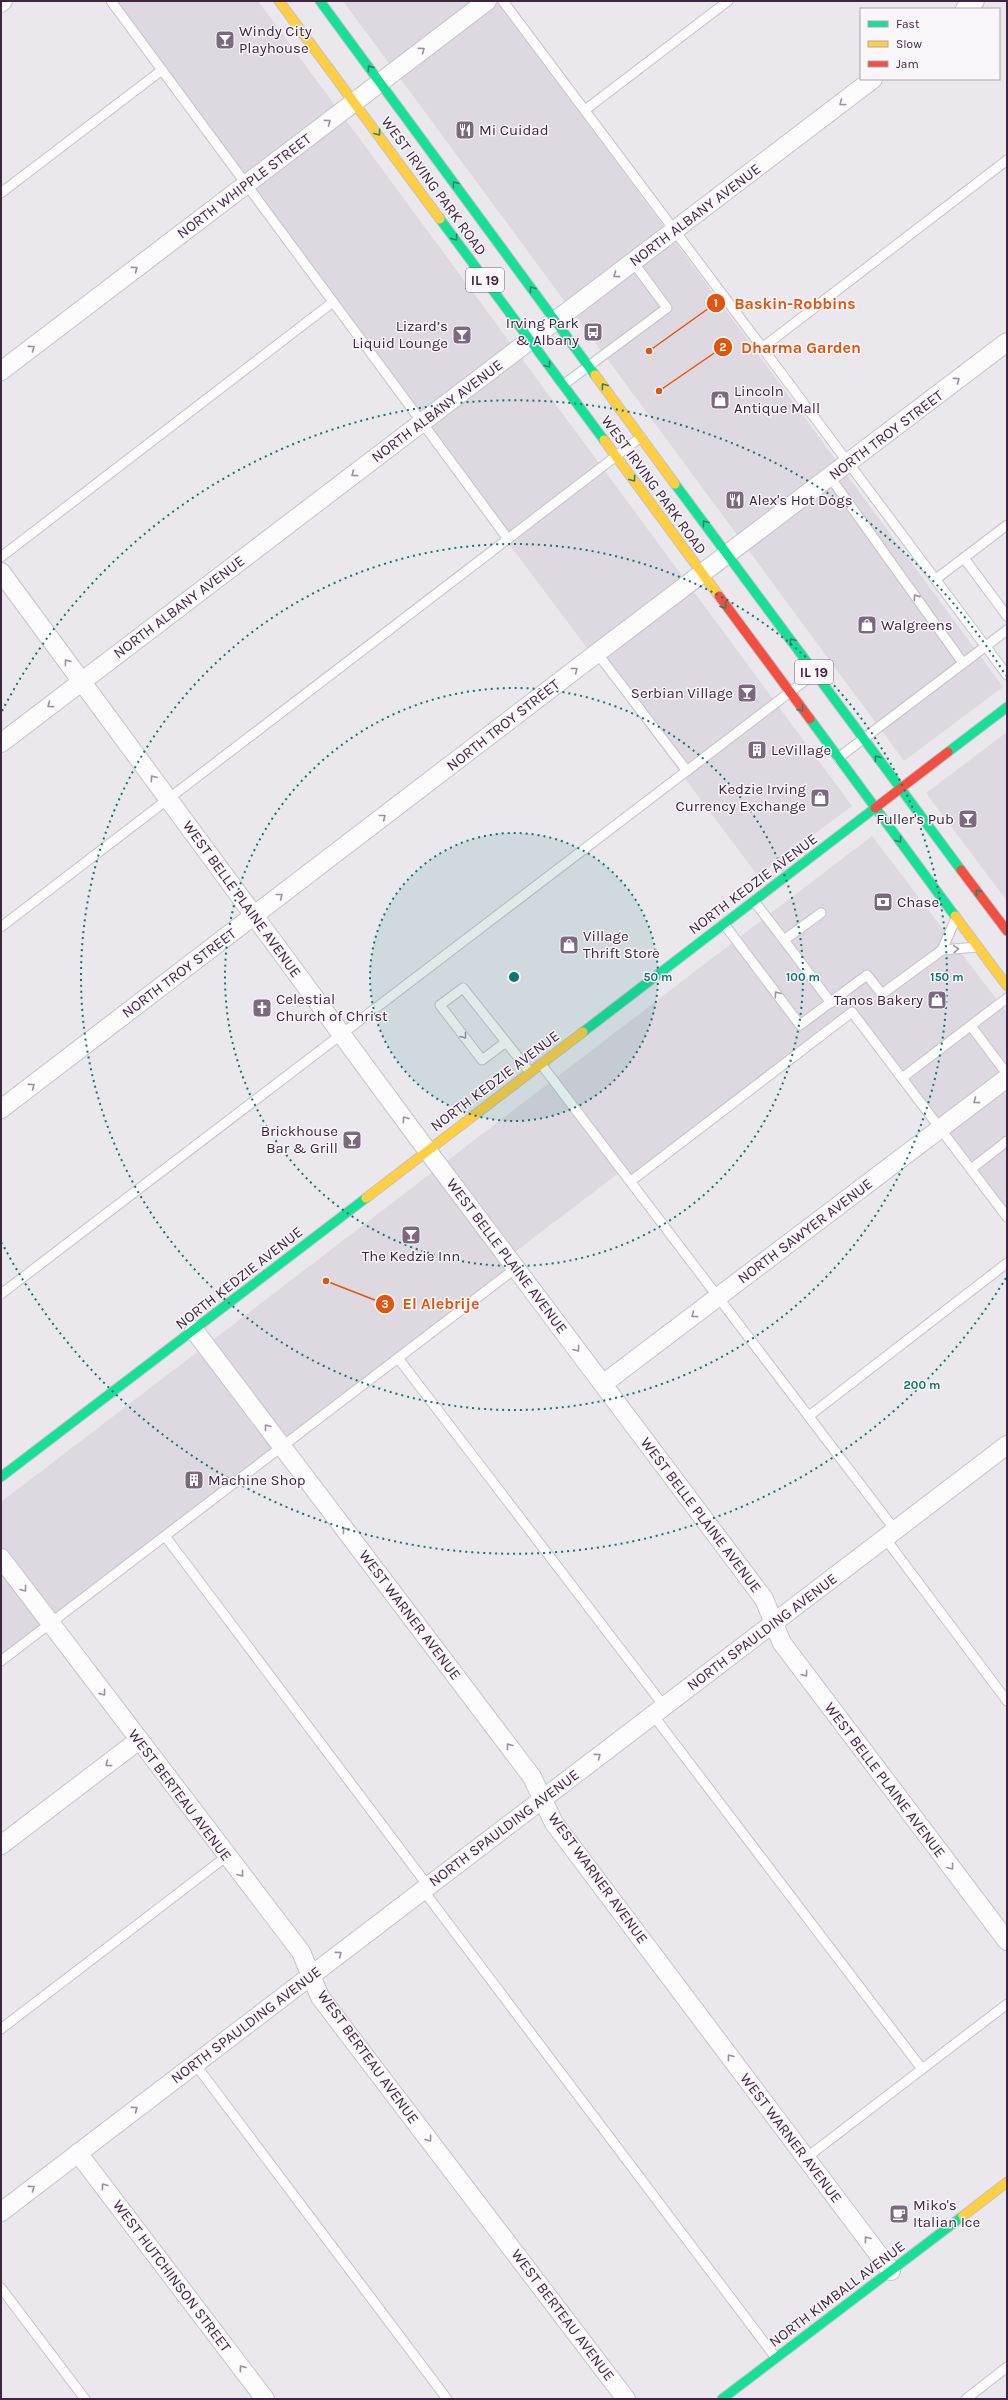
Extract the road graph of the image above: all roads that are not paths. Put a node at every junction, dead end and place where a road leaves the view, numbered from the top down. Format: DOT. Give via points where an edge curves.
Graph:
graph roads {
  1 [pos="3,1"];
  2 [pos="110,1"];
  3 [pos="279,1"];
  4 [pos="320,1"];
  5 [pos="487,1"];
  6 [pos="503,1"];
  7 [pos="728,1"];
  8 [pos="975,1"];
  9 [pos="1,3"];
  10 [pos="966,8"];
  11 [pos="162,70"];
  12 [pos="872,80"];
  13 [pos="380,82"];
  14 [pos="354,102"];
  15 [pos="585,110"];
  16 [pos="1007,160"];
  17 [pos="246,184"];
  18 [pos="1,193"];
  19 [pos="674,230"];
  20 [pos="633,262"];
  21 [pos="333,302"];
  22 [pos="556,320"];
  23 [pos="530,340"];
  24 [pos="1007,342"];
  25 [pos="762,348"];
  26 [pos="589,366"];
  27 [pos="1,371"];
  28 [pos="563,385"];
  29 [pos="422,422"];
  30 [pos="641,437"];
  31 [pos="616,457"];
  32 [pos="848,463"];
  33 [pos="830,477"];
  34 [pos="1007,525"];
  35 [pos="508,539"];
  36 [pos="728,554"];
  37 [pos="1,557"];
  38 [pos="964,558"];
  39 [pos="1,572"];
  40 [pos="702,574"];
  41 [pos="936,579"];
  42 [pos="1007,616"];
  43 [pos="1007,630"];
  44 [pos="986,646"];
  45 [pos="597,653"];
  46 [pos="963,663"];
  47 [pos="815,673"];
  48 [pos="1007,675"];
  49 [pos="82,681"];
  50 [pos="789,693"];
  51 [pos="1007,707"];
  52 [pos="864,739"];
  53 [pos="1,743"];
  54 [pos="838,758"];
  55 [pos="687,771"];
  56 [pos="900,789"];
  57 [pos="169,799"];
  58 [pos="875,808"];
  59 [pos="754,900"];
  60 [pos="821,912"];
  61 [pos="254,916"];
  62 [pos="956,918"];
  63 [pos="724,924"];
  64 [pos="1,927"];
  65 [pos="1007,931"];
  66 [pos="784,940"];
  67 [pos="978,947"];
  68 [pos="942,950"];
  69 [pos="1007,986"];
  70 [pos="1007,998"];
  71 [pos="831,1003"];
  72 [pos="971,1026"];
  73 [pos="342,1034"];
  74 [pos="506,1042"];
  75 [pos="541,1064"];
  76 [pos="530,1072"];
  77 [pos="1007,1074"];
  78 [pos="902,1078"];
  79 [pos="1007,1078"];
  80 [pos="1,1110"];
  81 [pos="940,1128"];
  82 [pos="1007,1141"];
  83 [pos="428,1150"];
  84 [pos="971,1169"];
  85 [pos="631,1181"];
  86 [pos="1007,1217"];
  87 [pos="1007,1263"];
  88 [pos="516,1268"];
  89 [pos="1,1294"];
  90 [pos="718,1296"];
  91 [pos="194,1330"];
  92 [pos="398,1358"];
  93 [pos="603,1384"];
  94 [pos="809,1416"];
  95 [pos="282,1447"];
  96 [pos="1004,1453"];
  97 [pos="1,1477"];
  98 [pos="890,1534"];
  99 [pos="166,1536"];
  100 [pos="1,1558"];
  101 [pos="774,1622"];
  102 [pos="50,1623"];
  103 [pos="1,1661"];
  104 [pos="1007,1701"];
  105 [pos="658,1711"];
  106 [pos="139,1740"];
  107 [pos="543,1798"];
  108 [pos="1,1845"];
  109 [pos="227,1856"];
  110 [pos="426,1888"];
  111 [pos="1007,1942"];
  112 [pos="311,1975"];
  113 [pos="1007,2004"];
  114 [pos="1,2029"];
  115 [pos="195,2064"];
  116 [pos="922,2069"];
  117 [pos="78,2153"];
  118 [pos="806,2158"];
  119 [pos="1007,2182"];
  120 [pos="1,2212"];
  121 [pos="891,2271"];
  122 [pos="1,2288"];
  123 [pos="776,2358"];
  124 [pos="1007,2367"];
  125 [pos="85,2399"];
  126 [pos="265,2399"];
  127 [pos="447,2399"];
  128 [pos="626,2399"];
  129 [pos="722,2399"];
  130 [pos="966,2399"];
  1 -- 9 [label="street"];
  2 -- 11 [label="lane"];
  3 -- 14 [label="main road, WEST IRVING PARK ROAD / IL 19"];
  13 -- 4 [label="main road, WEST IRVING PARK ROAD / IL 19, one-way"];
  13 -- 5 [label="street, NORTH WHIPPLE STREET, one-way"];
  6 -- 15 [label="lane"];
  7 -- 15 [label="lane"];
  8 -- 10 [label="street"];
  11 -- 17 [label="lane"];
  11 -- 18 [label="lane"];
  12 -- 19 [label="street, NORTH ALBANY AVENUE, one-way"];
  13 -- 14 [label="street, NORTH WHIPPLE STREET"];
  22 -- 13 [label="main road, WEST IRVING PARK ROAD / IL 19, one-way"];
  17 -- 14 [label="street, NORTH WHIPPLE STREET, one-way"];
  14 -- 23 [label="main road, WEST IRVING PARK ROAD / IL 19, one-way"];
  15 -- 19 [label="lane"];
  16 -- 25 [label="lane"];
  17 -- 21 [label="lane"];
  27 -- 17 [label="street, NORTH WHIPPLE STREET, one-way"];
  19 -- 20 [label="street, NORTH ALBANY AVENUE"];
  19 -- 25 [label="lane"];
  20 -- 22 [label="street, NORTH ALBANY AVENUE, one-way"];
  20 -- 26 [label="lane" via="667,308"];
  21 -- 29 [label="lane"];
  21 -- 37 [label="lane"];
  22 -- 23 [label="street, NORTH ALBANY AVENUE"];
  22 -- 26 [label="main road, WEST IRVING PARK ROAD / IL 19"];
  23 -- 28 [label="main road, WEST IRVING PARK ROAD / IL 19, one-way"];
  23 -- 29 [label="street, NORTH ALBANY AVENUE"];
  32 -- 24 [label="street, NORTH TROY STREET, one-way"];
  25 -- 32 [label="lane"];
  26 -- 28 [label="lane"];
  30 -- 26 [label="main road, WEST IRVING PARK ROAD / IL 19, one-way"];
  28 -- 31 [label="main road, WEST IRVING PARK ROAD / IL 19"];
  29 -- 35 [label="lane"];
  29 -- 49 [label="street, NORTH ALBANY AVENUE, one-way"];
  30 -- 31 [label="lane"];
  36 -- 30 [label="main road, WEST IRVING PARK ROAD / IL 19, one-way"];
  31 -- 35 [label="lane"];
  31 -- 40 [label="main road, WEST IRVING PARK ROAD / IL 19, one-way"];
  32 -- 33 [label="street, NORTH TROY STREET"];
  32 -- 41 [label="lane"];
  33 -- 36 [label="street, NORTH TROY STREET"];
  46 -- 33 [label="lane, one-way"];
  34 -- 38 [label="lane"];
  35 -- 57 [label="lane"];
  36 -- 40 [label="street, NORTH TROY STREET"];
  47 -- 36 [label="main road, WEST IRVING PARK ROAD / IL 19, one-way"];
  38 -- 41 [label="lane"];
  38 -- 42 [label="lane"];
  49 -- 39 [label="street, WEST BELLE PLAINE AVENUE, one-way"];
  40 -- 45 [label="street, NORTH TROY STREET"];
  40 -- 50 [label="main road, WEST IRVING PARK ROAD / IL 19, one-way"];
  41 -- 44 [label="lane"];
  43 -- 44 [label="lane"];
  44 -- 46 [label="lane"];
  44 -- 48 [label="lane"];
  45 -- 55 [label="lane"];
  61 -- 45 [label="street, NORTH TROY STREET, one-way"];
  46 -- 52 [label="lane"];
  47 -- 50 [label="lane"];
  47 -- 52 [label="main road, WEST IRVING PARK ROAD / IL 19"];
  49 -- 53 [label="street, NORTH ALBANY AVENUE, one-way"];
  57 -- 49 [label="street, WEST BELLE PLAINE AVENUE, one-way"];
  50 -- 54 [label="main road, WEST IRVING PARK ROAD / IL 19, one-way"];
  50 -- 55 [label="lane"];
  51 -- 56 [label="main road, NORTH KEDZIE AVENUE"];
  52 -- 54 [label="lane"];
  56 -- 52 [label="main road, WEST IRVING PARK ROAD / IL 19, one-way"];
  54 -- 58 [label="main road, WEST IRVING PARK ROAD / IL 19"];
  55 -- 73 [label="lane"];
  56 -- 58 [label="main road, NORTH KEDZIE AVENUE"];
  65 -- 56 [label="main road, WEST IRVING PARK ROAD / IL 19, one-way"];
  57 -- 61 [label="street, WEST BELLE PLAINE AVENUE"];
  57 -- 64 [label="lane"];
  58 -- 59 [label="main road, NORTH KEDZIE AVENUE"];
  58 -- 62 [label="main road, WEST IRVING PARK ROAD / IL 19, one-way"];
  59 -- 63 [label="main road, NORTH KEDZIE AVENUE"];
  59 -- 66 [label="lane"];
  60 -- 66 [label="lane"];
  61 -- 73 [label="street, WEST BELLE PLAINE AVENUE"];
  80 -- 61 [label="street, NORTH TROY STREET, one-way"];
  62 -- 67 [label="main road, WEST IRVING PARK ROAD / IL 19"];
  62 -- 68 [label="lane"];
  71 -- 63 [label="lane, one-way" via="800,1025"];
  63 -- 75 [label="main road, NORTH KEDZIE AVENUE"];
  66 -- 71 [label="lane"];
  68 -- 67 [label="lane, one-way"];
  67 -- 69 [label="main road, WEST IRVING PARK ROAD / IL 19"];
  68 -- 71 [label="lane" via="882,994 867,975"];
  70 -- 72 [label="lane"];
  72 -- 77 [label="lane"];
  72 -- 78 [label="lane"];
  83 -- 73 [label="street, WEST BELLE PLAINE AVENUE, one-way"];
  73 -- 89 [label="lane"];
  74 -- 74 [label="lane, one-way" via="463,988 440,1006 482,1060"];
  74 -- 76 [label="lane"];
  75 -- 76 [label="main road, NORTH KEDZIE AVENUE"];
  75 -- 85 [label="lane"];
  76 -- 83 [label="main road, NORTH KEDZIE AVENUE"];
  78 -- 81 [label="lane"];
  78 -- 85 [label="lane" via="852,1012"];
  79 -- 81 [label="street, NORTH SAWYER AVENUE, one-way"];
  81 -- 84 [label="lane"];
  81 -- 90 [label="street, NORTH SAWYER AVENUE"];
  82 -- 84 [label="lane"];
  83 -- 88 [label="street, WEST BELLE PLAINE AVENUE"];
  83 -- 91 [label="main road, NORTH KEDZIE AVENUE"];
  84 -- 86 [label="lane"];
  85 -- 90 [label="lane"];
  87 -- 94 [label="lane"];
  88 -- 92 [label="lane"];
  88 -- 93 [label="street, WEST BELLE PLAINE AVENUE, one-way"];
  90 -- 93 [label="street, NORTH SAWYER AVENUE, one-way"];
  90 -- 94 [label="lane"];
  95 -- 91 [label="street, WEST WARNER AVENUE, one-way"];
  91 -- 97 [label="main road, NORTH KEDZIE AVENUE"];
  92 -- 95 [label="lane"];
  92 -- 105 [label="lane"];
  93 -- 101 [label="street, WEST BELLE PLAINE AVENUE" via="764,1599"];
  94 -- 98 [label="lane"];
  95 -- 99 [label="lane"];
  107 -- 95 [label="street, WEST WARNER AVENUE, one-way" via="532,1777"];
  96 -- 98 [label="street, NORTH SPAULDING AVENUE"];
  98 -- 101 [label="street, NORTH SPAULDING AVENUE"];
  98 -- 104 [label="lane"];
  99 -- 102 [label="lane"];
  99 -- 110 [label="lane"];
  100 -- 102 [label="street, WEST BERTEAU AVENUE, one-way"];
  101 -- 105 [label="street, NORTH SPAULDING AVENUE"];
  101 -- 111 [label="street, WEST BELLE PLAINE AVENUE, one-way" via="785,1647"];
  102 -- 103 [label="lane"];
  102 -- 106 [label="street, WEST BERTEAU AVENUE, one-way"];
  107 -- 105 [label="street, NORTH SPAULDING AVENUE, one-way"];
  105 -- 116 [label="lane"];
  106 -- 108 [label="street, one-way"];
  106 -- 109 [label="street, WEST BERTEAU AVENUE"];
  107 -- 110 [label="street, NORTH SPAULDING AVENUE"];
  118 -- 107 [label="street, WEST WARNER AVENUE, one-way" via="554,1823"];
  109 -- 112 [label="street, WEST BERTEAU AVENUE, one-way" via="305,1958"];
  109 -- 114 [label="lane"];
  112 -- 110 [label="street, NORTH SPAULDING AVENUE, one-way"];
  110 -- 123 [label="lane"];
  112 -- 115 [label="street, NORTH SPAULDING AVENUE"];
  112 -- 128 [label="street, WEST BERTEAU AVENUE, one-way" via="320,1997"];
  113 -- 116 [label="lane"];
  117 -- 115 [label="street, NORTH SPAULDING AVENUE, one-way"];
  115 -- 127 [label="lane"];
  116 -- 118 [label="lane"];
  120 -- 117 [label="street, NORTH SPAULDING AVENUE, one-way"];
  126 -- 117 [label="street, WEST HUTCHINSON STREET, one-way"];
  121 -- 118 [label="street, WEST WARNER AVENUE, one-way"];
  119 -- 121 [label="main road, NORTH KIMBALL AVENUE"];
  121 -- 123 [label="main road, NORTH KIMBALL AVENUE"];
  122 -- 125 [label="lane"];
  123 -- 129 [label="main road, NORTH KIMBALL AVENUE"];
  124 -- 130 [label="lane"];
}
